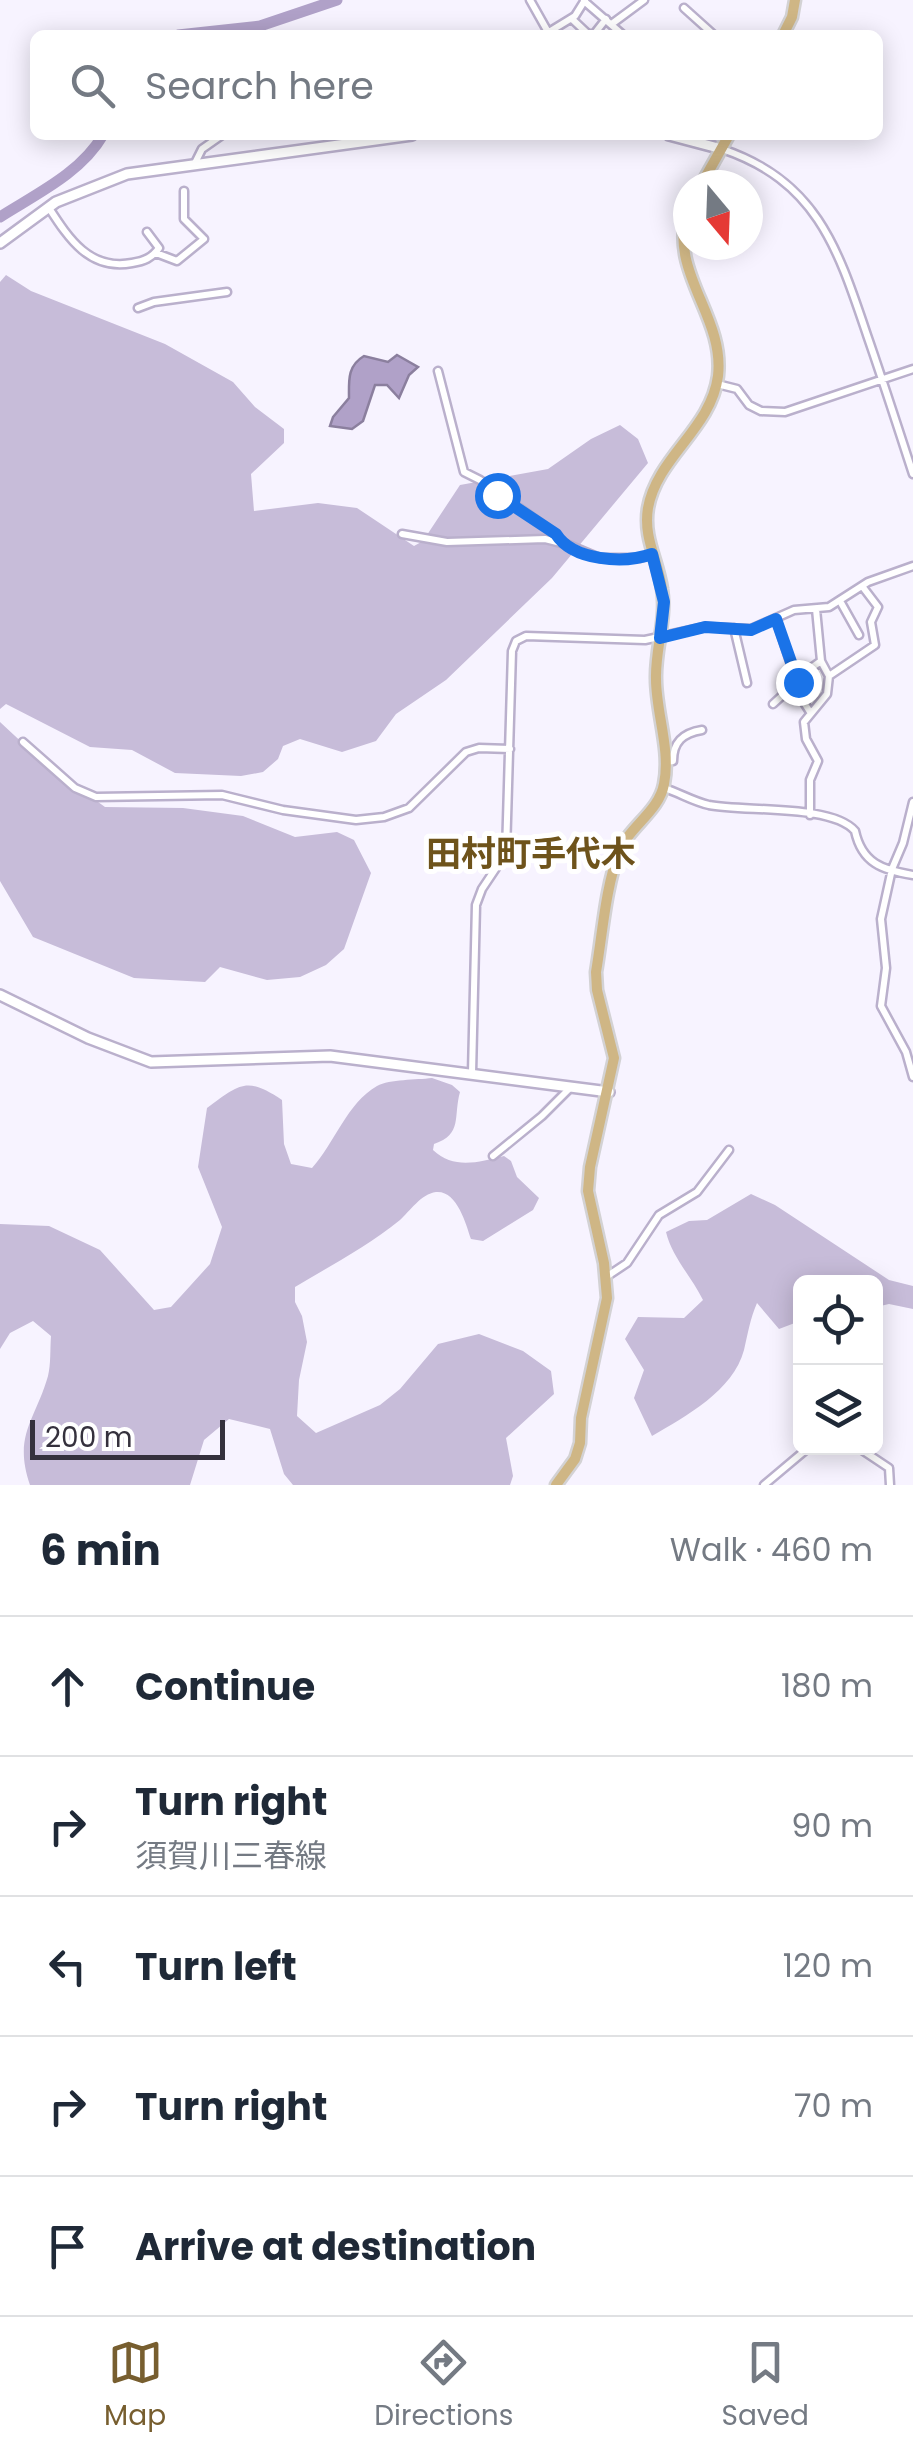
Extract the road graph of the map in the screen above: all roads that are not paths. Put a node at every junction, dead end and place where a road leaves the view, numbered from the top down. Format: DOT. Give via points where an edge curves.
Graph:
graph roads {
  1 [pos="530,0"];
  2 [pos="585,0"];
  3 [pos="644,0"];
  4 [pos="795,0"];
  5 [pos="684,4"];
  6 [pos="572,19"];
  7 [pos="610,21"];
  8 [pos="544,30"];
  9 [pos="553,30"];
  10 [pos="584,30"];
  11 [pos="596,30"];
  12 [pos="618,30"];
  13 [pos="709,30"];
  14 [pos="786,30"];
  15 [pos="215,140"];
  16 [pos="372,140"];
  17 [pos="695,140"];
  18 [pos="727,140"];
  19 [pos="722,149"];
  20 [pos="196,162"];
  21 [pos="710,170"];
  22 [pos="184,191"];
  23 [pos="48,207"];
  24 [pos="147,232"];
  25 [pos="0,243"];
  26 [pos="156,253"];
  27 [pos="687,260"];
  28 [pos="227,292"];
  29 [pos="138,308"];
  30 [pos="913,369"];
  31 [pos="438,372"];
  32 [pos="882,380"];
  33 [pos="716,384"];
  34 [pos="913,474"];
  35 [pos="402,534"];
  36 [pos="561,542"];
  37 [pos="652,554"];
  38 [pos="913,566"];
  39 [pos="862,586"];
  40 [pos="840,601"];
  41 [pos="816,609"];
  42 [pos="776,619"];
  43 [pos="734,628"];
  44 [pos="859,635"];
  45 [pos="660,638"];
  46 [pos="821,662"];
  47 [pos="829,676"];
  48 [pos="797,680"];
  49 [pos="747,684"];
  50 [pos="773,704"];
  51 [pos="810,712"];
  52 [pos="702,730"];
  53 [pos="23,742"];
  54 [pos="510,749"];
  55 [pos="665,761"];
  56 [pos="664,788"];
  57 [pos="913,802"];
  58 [pos="810,815"];
  59 [pos="892,869"];
  60 [pos="913,875"];
  61 [pos="0,995"];
  62 [pos="472,1073"];
  63 [pos="913,1077"];
  64 [pos="570,1088"];
  65 [pos="609,1092"];
  66 [pos="729,1150"];
  67 [pos="493,1156"];
  68 [pos="606,1277"];
  69 [pos="800,1455"];
  70 [pos="870,1455"];
  71 [pos="556,1485"];
  72 [pos="764,1485"];
  73 [pos="890,1485"];
  1 -- 8 [label="street"];
  2 -- 6 [label="street"];
  2 -- 7 [label="street"];
  3 -- 7 [label="street"];
  4 -- 14 [label="main road"];
  5 -- 13 [label="street"];
  6 -- 9 [label="street"];
  6 -- 10 [label="street"];
  7 -- 11 [label="street"];
  7 -- 12 [label="street"];
  15 -- 20 [label="street"];
  16 -- 20 [label="street"];
  17 -- 19 [label="street"];
  18 -- 19 [label="main road"];
  19 -- 21 [label="main road"];
  19 -- 32 [label="street" via="776,175 827,231"];
  20 -- 23 [label="street" via="108,179"];
  22 -- 26 [label="street" via="184,219 204,239 177,261"];
  23 -- 25 [label="street"];
  23 -- 26 [label="street" via="93,258 126,264"];
  24 -- 26 [label="street"];
  27 -- 33 [label="main road" via="716,342"];
  28 -- 29 [label="street"];
  30 -- 32 [label="street"];
  31 -- 36 [label="street" via="464,472"];
  32 -- 33 [label="street" via="785,412 761,411 737,389"];
  32 -- 34 [label="street"];
  33 -- 37 [label="main road" via="700,423 655,484 647,516"];
  35 -- 36 [label="street" via="447,542"];
  36 -- 37 [label="street" via="600,558"];
  37 -- 45 [label="main road" via="664,602"];
  38 -- 39 [label="street"];
  39 -- 40 [label="street"];
  39 -- 47 [label="street" via="878,607 871,622 874,644"];
  40 -- 41 [label="street"];
  40 -- 44 [label="street"];
  41 -- 42 [label="street"];
  41 -- 46 [label="street"];
  42 -- 43 [label="street" via="751,630"];
  42 -- 48 [label="street"];
  43 -- 45 [label="street"];
  43 -- 49 [label="street"];
  45 -- 54 [label="street" via="519,638 512,651"];
  45 -- 55 [label="main road" via="656,674"];
  46 -- 47 [label="street"];
  46 -- 48 [label="street"];
  47 -- 51 [label="street" via="827,694"];
  48 -- 50 [label="street"];
  48 -- 51 [label="street"];
  51 -- 58 [label="street" via="803,730 818,761 810,780"];
  52 -- 55 [label="street" via="684,735 673,761"];
  53 -- 54 [label="street" via="75,788 96,797 222,795 356,820 409,808 466,752"];
  54 -- 62 [label="street" via="506,852 476,905"];
  55 -- 56 [label="main road"];
  56 -- 58 [label="street" via="712,806"];
  56 -- 65 [label="main road" via="619,851 602,938 596,981 614,1058"];
  57 -- 59 [label="street"];
  58 -- 59 [label="street" via="850,825 862,854"];
  59 -- 60 [label="street"];
  59 -- 63 [label="street" via="881,918 881,1006"];
  61 -- 62 [label="street" via="151,1062 330,1056"];
  62 -- 64 [label="street"];
  64 -- 65 [label="street"];
  64 -- 67 [label="street"];
  65 -- 68 [label="main road" via="588,1191"];
  66 -- 68 [label="street" via="697,1192 659,1215 627,1263"];
  68 -- 71 [label="main road" via="580,1443"];
  69 -- 72 [label="street"];
  70 -- 73 [label="street" via="889,1468"];
}
